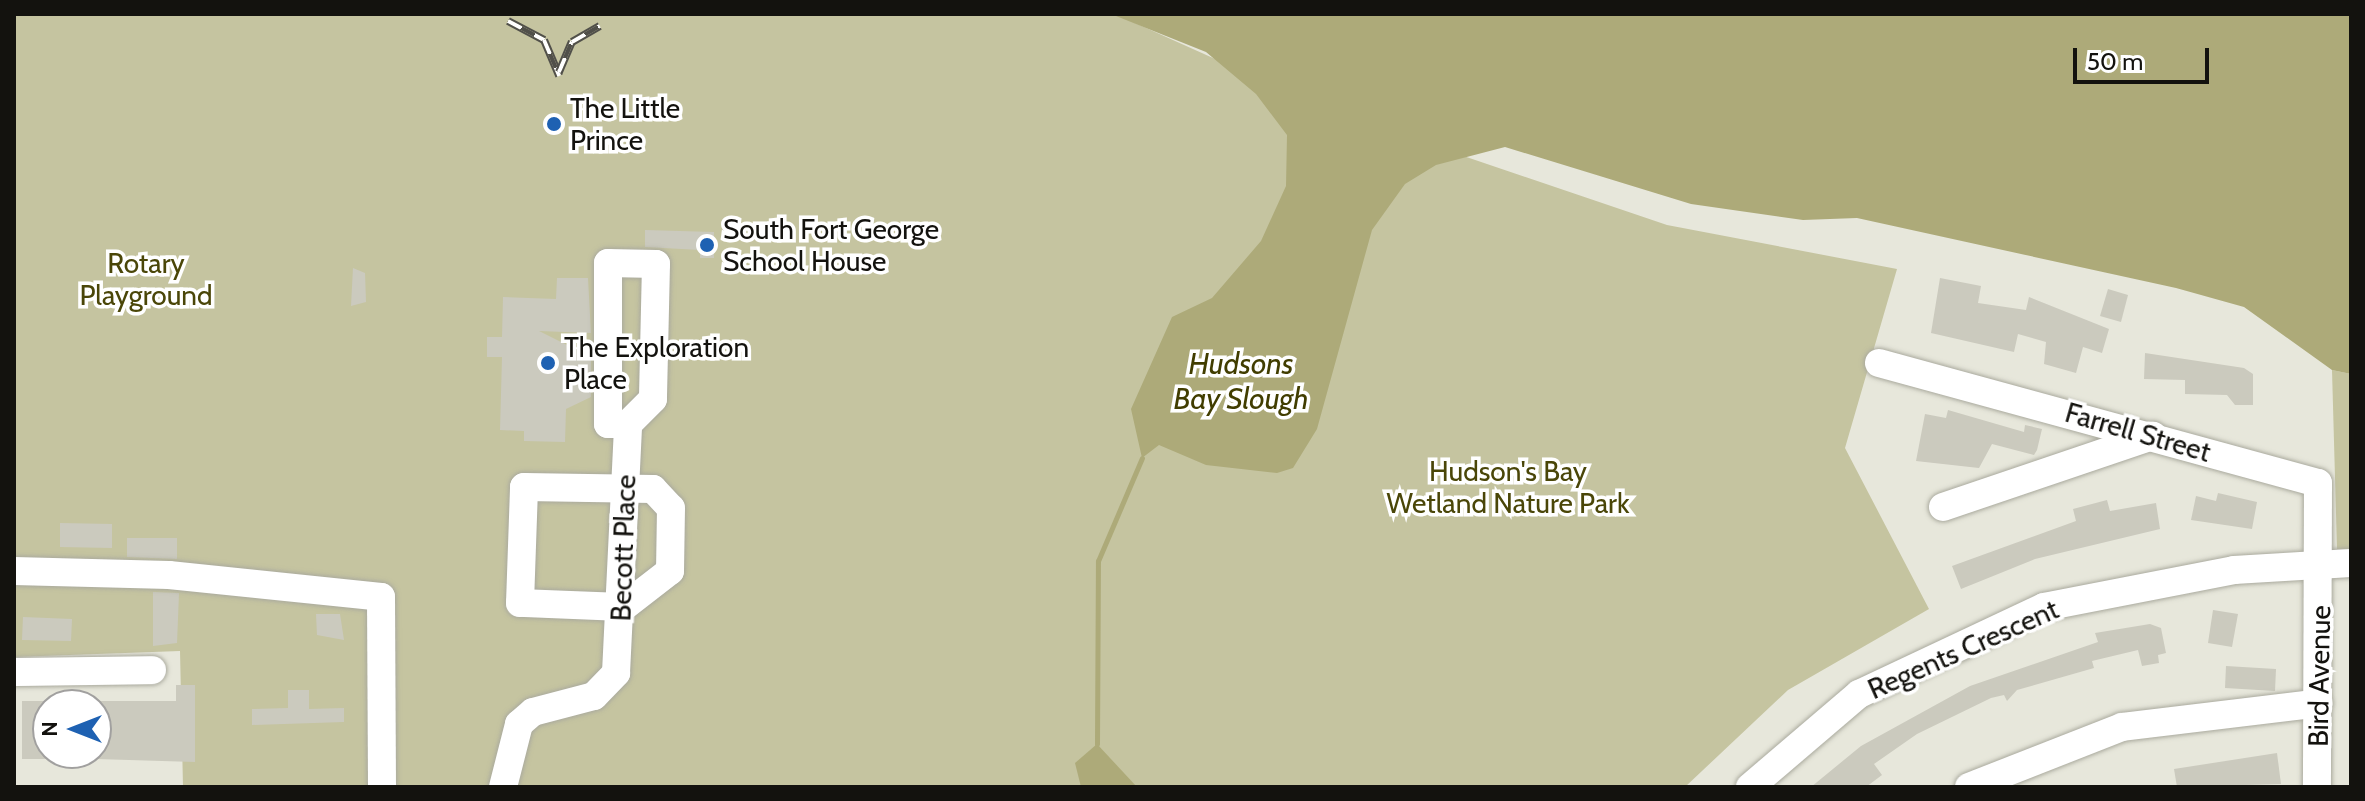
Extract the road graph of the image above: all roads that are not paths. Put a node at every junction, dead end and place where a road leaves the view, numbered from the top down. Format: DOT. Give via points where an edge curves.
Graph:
graph roads {
  1 [pos="1879,363"];
  2 [pos="628,424"];
  3 [pos="2153,436"];
  4 [pos="625,488"];
  5 [pos="1943,507"];
  6 [pos="2351,563"];
  7 [pos="2321,565"];
  8 [pos="14,571"];
  9 [pos="621,608"];
  10 [pos="152,670"];
  11 [pos="14,672"];
  12 [pos="2319,703"];
  13 [pos="382,787"];
  14 [pos="503,787"];
  15 [pos="1750,787"];
  16 [pos="1969,787"];
  17 [pos="2317,787"];
  1 -- 3 [label="street, Farrell Street"];
  2 -- 2 [label="street" via="608,424 608,263 656,264 653,399"];
  2 -- 4 [label="street, Becott Place"];
  3 -- 5 [label="street"];
  3 -- 7 [label="street, Farrell Street" via="2318,483"];
  4 -- 9 [label="street, Becott Place"];
  4 -- 9 [label="street" via="653,489 671,508 670,571"];
  4 -- 9 [label="street" via="524,487 520,603"];
  6 -- 7 [label="street, Regents Crescent"];
  7 -- 12 [label="street, Bird Avenue"];
  7 -- 15 [label="street, Regents Crescent" via="2234,570 2044,607 1859,694"];
  8 -- 13 [label="street" via="169,575 381,597"];
  9 -- 14 [label="street, Becott Place" via="616,673 594,696 542,709 519,724"];
  10 -- 11 [label="street"];
  12 -- 16 [label="street" via="2122,727"];
  12 -- 17 [label="street, Bird Avenue"];
}
